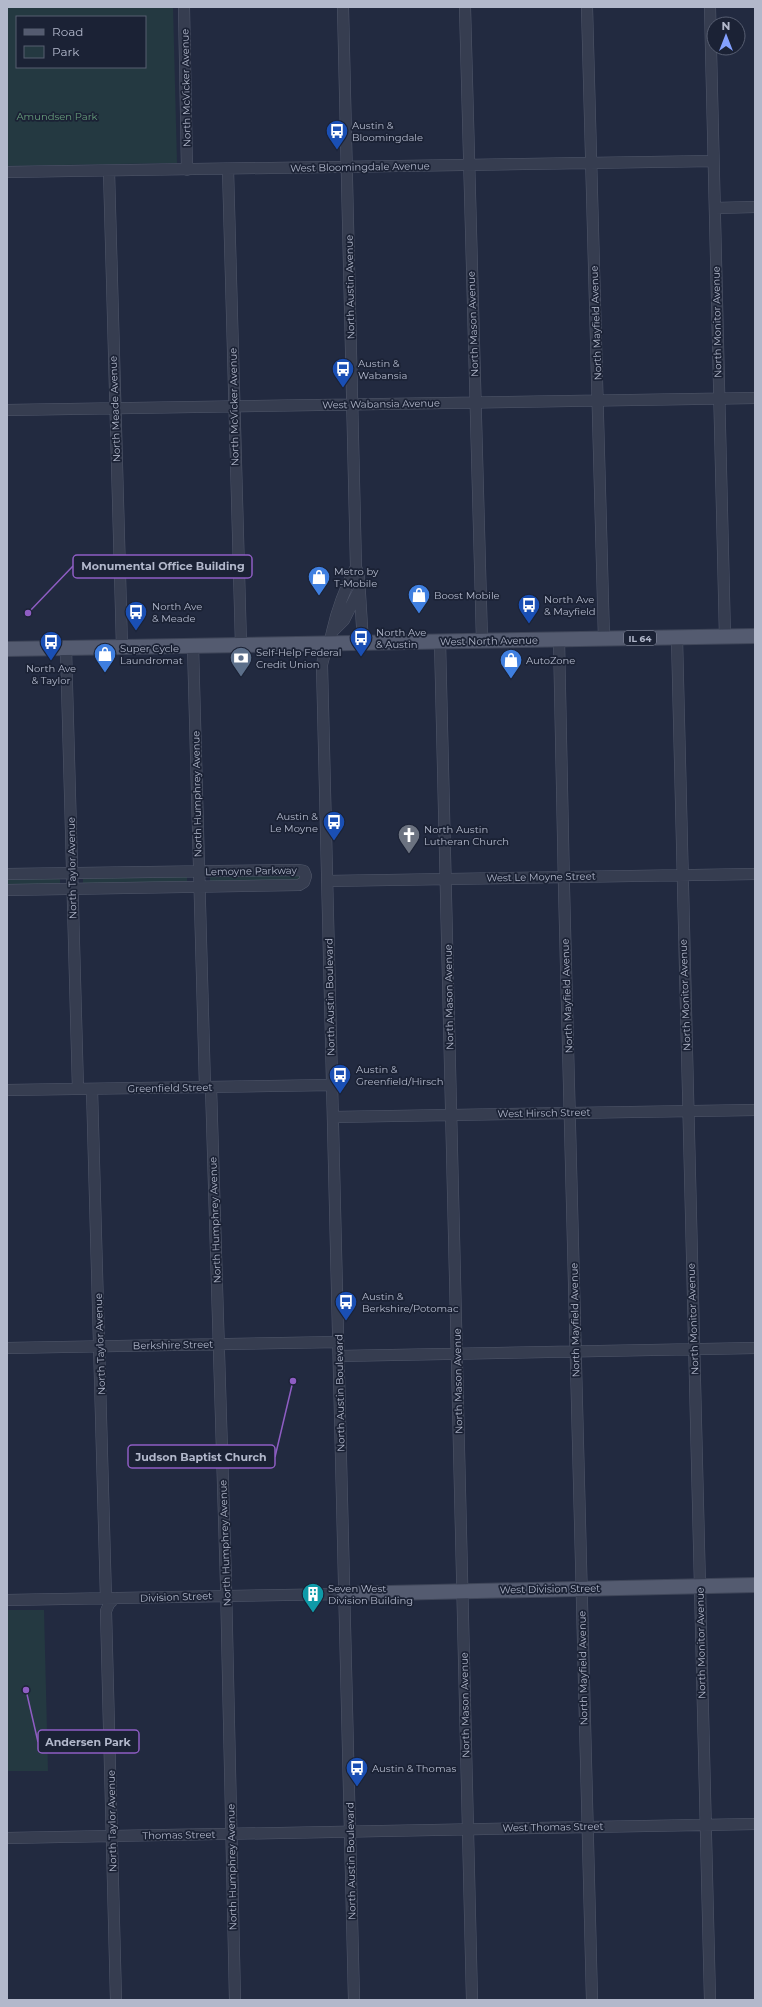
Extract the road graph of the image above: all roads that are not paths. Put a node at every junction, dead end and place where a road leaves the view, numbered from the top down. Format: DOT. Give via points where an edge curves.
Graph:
graph roads {
  1 [pos="184,7"];
  2 [pos="343,7"];
  3 [pos="465,7"];
  4 [pos="587,7"];
  5 [pos="710,7"];
  6 [pos="714,161"];
  7 [pos="591,163"];
  8 [pos="469,165"];
  9 [pos="347,167"];
  10 [pos="228,169"];
  11 [pos="187,170"];
  12 [pos="109,171"];
  13 [pos="7,172"];
  14 [pos="755,207"];
  15 [pos="715,208"];
  16 [pos="755,398"];
  17 [pos="719,399"];
  18 [pos="598,401"];
  19 [pos="476,403"];
  20 [pos="353,405"];
  21 [pos="234,407"];
  22 [pos="115,409"];
  23 [pos="7,410"];
  24 [pos="356,567"];
  25 [pos="359,589"];
  26 [pos="755,636"];
  27 [pos="725,637"];
  28 [pos="330,638"];
  29 [pos="677,638"];
  30 [pos="604,639"];
  31 [pos="559,640"];
  32 [pos="440,641"];
  33 [pos="482,641"];
  34 [pos="363,643"];
  35 [pos="241,645"];
  36 [pos="194,646"];
  37 [pos="122,647"];
  38 [pos="7,648"];
  39 [pos="66,648"];
  40 [pos="199,871"];
  41 [pos="72,873"];
  42 [pos="7,874"];
  43 [pos="755,874"];
  44 [pos="682,875"];
  45 [pos="564,877"];
  46 [pos="446,879"];
  47 [pos="327,881"];
  48 [pos="199,886"];
  49 [pos="72,889"];
  50 [pos="7,890"];
  51 [pos="332,1085"];
  52 [pos="208,1087"];
  53 [pos="78,1089"];
  54 [pos="92,1089"];
  55 [pos="7,1090"];
  56 [pos="755,1110"];
  57 [pos="688,1111"];
  58 [pos="570,1113"];
  59 [pos="451,1115"];
  60 [pos="333,1117"];
  61 [pos="338,1342"];
  62 [pos="219,1344"];
  63 [pos="100,1346"];
  64 [pos="7,1348"];
  65 [pos="755,1348"];
  66 [pos="694,1349"];
  67 [pos="576,1352"];
  68 [pos="457,1354"];
  69 [pos="339,1356"];
  70 [pos="755,1585"];
  71 [pos="700,1586"];
  72 [pos="581,1589"];
  73 [pos="462,1591"];
  74 [pos="344,1594"];
  75 [pos="226,1595"];
  76 [pos="110,1598"];
  77 [pos="7,1600"];
  78 [pos="706,1824"];
  79 [pos="755,1824"];
  80 [pos="588,1827"];
  81 [pos="468,1829"];
  82 [pos="350,1831"];
  83 [pos="232,1834"];
  84 [pos="112,1836"];
  85 [pos="7,1838"];
  86 [pos="116,2000"];
  87 [pos="235,2000"];
  88 [pos="354,2000"];
  89 [pos="472,2000"];
  90 [pos="592,2000"];
  91 [pos="710,2000"];
  1 -- 11 [label="street, North McVicker Avenue"];
  2 -- 9 [label="street, North Austin Avenue"];
  3 -- 8 [label="street, North Mason Avenue"];
  4 -- 7 [label="street, North Mayfield Avenue"];
  5 -- 6 [label="street, North Monitor Avenue"];
  6 -- 7 [label="street, West Bloomingdale Avenue"];
  6 -- 15 [label="street, North Monitor Avenue"];
  7 -- 8 [label="street, West Bloomingdale Avenue"];
  7 -- 18 [label="street, North Mayfield Avenue"];
  8 -- 9 [label="street, West Bloomingdale Avenue"];
  8 -- 19 [label="street, North Mason Avenue"];
  9 -- 10 [label="street, West Bloomingdale Avenue"];
  9 -- 20 [label="street, North Austin Avenue"];
  10 -- 11 [label="street, West Bloomingdale Avenue"];
  10 -- 21 [label="street, North McVicker Avenue"];
  11 -- 12 [label="street, West Bloomingdale Avenue"];
  12 -- 13 [label="street, West Bloomingdale Avenue"];
  12 -- 22 [label="street, North Meade Avenue"];
  14 -- 15 [label="street"];
  15 -- 17 [label="street, North Monitor Avenue"];
  16 -- 17 [label="street, West Wabansia Avenue"];
  17 -- 18 [label="street, West Wabansia Avenue"];
  17 -- 27 [label="street, North Monitor Avenue"];
  18 -- 19 [label="street, West Wabansia Avenue"];
  18 -- 30 [label="street, North Mayfield Avenue"];
  19 -- 20 [label="street, West Wabansia Avenue"];
  19 -- 33 [label="street, North Mason Avenue"];
  20 -- 21 [label="street, West Wabansia Avenue"];
  20 -- 24 [label="street, North Austin Avenue"];
  21 -- 22 [label="street, West Wabansia Avenue"];
  21 -- 35 [label="street, North McVicker Avenue"];
  22 -- 23 [label="street, West Wabansia Avenue"];
  22 -- 37 [label="street, North Meade Avenue"];
  24 -- 25 [label="street, North Austin Avenue"];
  24 -- 28 [label="street, North Austin Avenue" via="334,617"];
  25 -- 28 [label="street" via="344,620"];
  25 -- 34 [label="street, North Austin Avenue"];
  26 -- 27 [label="main road, West North Avenue / IL 64"];
  27 -- 29 [label="main road, West North Avenue / IL 64"];
  28 -- 34 [label="main road, West North Avenue / IL 64"];
  28 -- 35 [label="main road, West North Avenue / IL 64"];
  28 -- 47 [label="street, North Austin Boulevard" via="322,665"];
  29 -- 30 [label="main road, West North Avenue / IL 64"];
  29 -- 44 [label="street, North Monitor Avenue"];
  30 -- 31 [label="main road, West North Avenue / IL 64"];
  31 -- 33 [label="main road, West North Avenue / IL 64"];
  31 -- 45 [label="street, North Mayfield Avenue"];
  32 -- 33 [label="main road, West North Avenue / IL 64"];
  32 -- 34 [label="main road, West North Avenue / IL 64"];
  32 -- 46 [label="street, North Mason Avenue"];
  35 -- 36 [label="main road, West North Avenue / IL 64"];
  36 -- 37 [label="main road, West North Avenue / IL 64"];
  36 -- 40 [label="street, North Humphrey Avenue"];
  37 -- 39 [label="main road, West North Avenue / IL 64"];
  38 -- 39 [label="main road, West North Avenue / IL 64"];
  39 -- 41 [label="street, North Taylor Avenue"];
  40 -- 41 [label="street, Lemoyne Parkway"];
  40 -- 48 [label="street, North Humphrey Avenue"];
  40 -- 48 [label="street, Lemoyne Parkway" via="298,870 304,871 306,876 304,882 299,885"];
  41 -- 42 [label="street, Lemoyne Parkway"];
  41 -- 49 [label="street, North Taylor Avenue"];
  43 -- 44 [label="street, West Le Moyne Street"];
  44 -- 45 [label="street, West Le Moyne Street"];
  44 -- 57 [label="street, North Monitor Avenue"];
  45 -- 46 [label="street, West Le Moyne Street"];
  45 -- 58 [label="street, North Mayfield Avenue"];
  46 -- 47 [label="street, West Le Moyne Street"];
  46 -- 59 [label="street, North Mason Avenue"];
  47 -- 51 [label="street, North Austin Boulevard"];
  48 -- 49 [label="street, Lemoyne Parkway"];
  48 -- 52 [label="street, North Humphrey Avenue"];
  49 -- 50 [label="street, Lemoyne Parkway"];
  49 -- 53 [label="street, North Taylor Avenue"];
  51 -- 52 [label="street, Greenfield Street"];
  51 -- 60 [label="street, North Austin Boulevard"];
  52 -- 54 [label="street, Greenfield Street"];
  52 -- 62 [label="street, North Humphrey Avenue"];
  53 -- 54 [label="street, Greenfield Street"];
  53 -- 55 [label="street, Greenfield Street"];
  54 -- 63 [label="street, North Taylor Avenue"];
  56 -- 57 [label="street, West Hirsch Street"];
  57 -- 58 [label="street, West Hirsch Street"];
  57 -- 66 [label="street, North Monitor Avenue"];
  58 -- 59 [label="street, West Hirsch Street"];
  58 -- 67 [label="street, North Mayfield Avenue"];
  59 -- 60 [label="street, West Hirsch Street"];
  59 -- 68 [label="street, North Mason Avenue"];
  60 -- 61 [label="street, North Austin Boulevard"];
  61 -- 62 [label="street, Berkshire Street"];
  61 -- 69 [label="street, North Austin Boulevard"];
  62 -- 63 [label="street, Berkshire Street"];
  62 -- 75 [label="street, North Humphrey Avenue"];
  63 -- 64 [label="street, Berkshire Street"];
  63 -- 76 [label="street, North Taylor Avenue"];
  65 -- 66 [label="street"];
  66 -- 67 [label="street"];
  66 -- 71 [label="street, North Monitor Avenue"];
  67 -- 68 [label="street"];
  67 -- 72 [label="street, North Mayfield Avenue"];
  68 -- 69 [label="street"];
  68 -- 73 [label="street, North Mason Avenue"];
  69 -- 74 [label="street, North Austin Boulevard"];
  70 -- 71 [label="main road, West Division Street"];
  71 -- 72 [label="main road, West Division Street"];
  71 -- 78 [label="street, North Monitor Avenue"];
  72 -- 73 [label="main road, West Division Street"];
  72 -- 80 [label="street, North Mayfield Avenue"];
  73 -- 74 [label="main road, West Division Street"];
  73 -- 81 [label="street, North Mason Avenue"];
  74 -- 75 [label="street, Division Street"];
  74 -- 82 [label="street, North Austin Boulevard"];
  75 -- 76 [label="street, Division Street"];
  75 -- 83 [label="street, North Humphrey Avenue"];
  76 -- 77 [label="street, Division Street"];
  76 -- 84 [label="street, North Taylor Avenue" via="106,1611"];
  78 -- 79 [label="street, West Thomas Street"];
  78 -- 80 [label="street, West Thomas Street"];
  78 -- 91 [label="street, North Monitor Avenue"];
  80 -- 81 [label="street, West Thomas Street"];
  80 -- 90 [label="street, North Mayfield Avenue"];
  81 -- 82 [label="street, West Thomas Street"];
  81 -- 89 [label="street, North Mason Avenue"];
  82 -- 83 [label="street, Thomas Street"];
  82 -- 88 [label="street, North Austin Boulevard"];
  83 -- 84 [label="street, Thomas Street"];
  83 -- 87 [label="street, North Humphrey Avenue"];
  84 -- 85 [label="street, Thomas Street"];
  84 -- 86 [label="street, North Taylor Avenue"];
}
